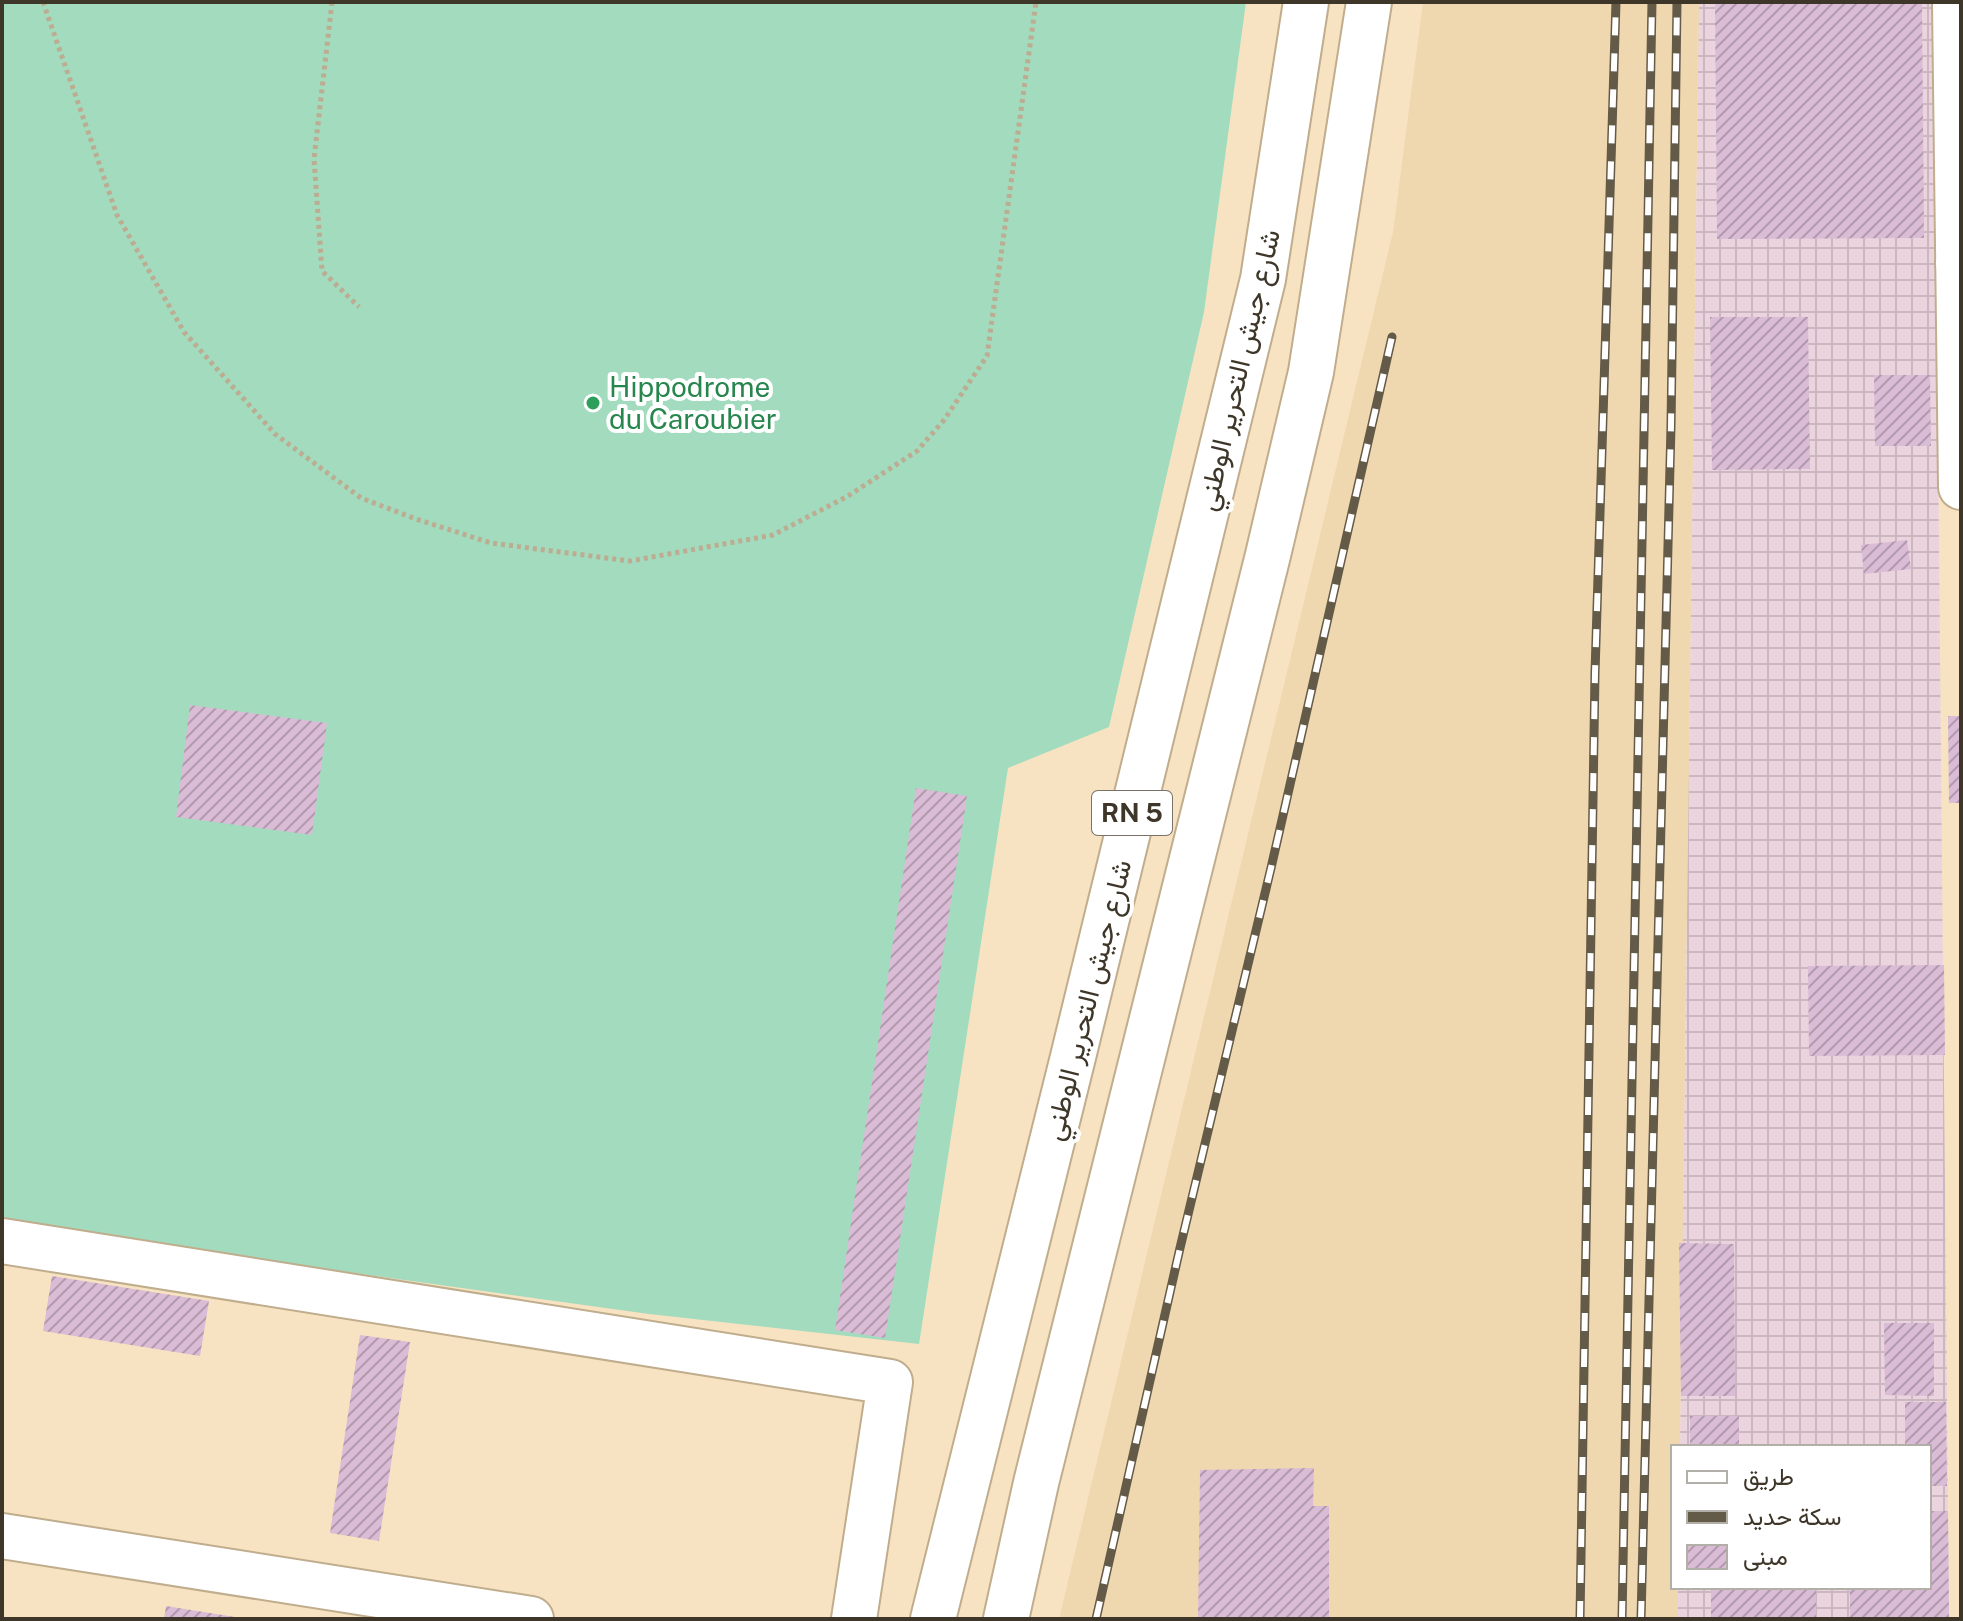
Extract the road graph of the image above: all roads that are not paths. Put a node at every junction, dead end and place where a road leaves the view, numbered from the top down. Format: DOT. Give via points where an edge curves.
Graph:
graph roads {
  1 [pos="1306,2"];
  2 [pos="1369,2"];
  3 [pos="1955,2"];
  4 [pos="1960,263"];
  5 [pos="1961,487"];
  6 [pos="2,1241"];
  7 [pos="2,1536"];
  8 [pos="531,1619"];
  9 [pos="854,1619"];
  10 [pos="933,1619"];
  11 [pos="1006,1619"];
  1 -- 10 [label="main road, شارع جيش التحرير الوطني / RN 5" via="1263,279"];
  2 -- 11 [label="main road, RN 5" via="1311,372"];
  3 -- 4 [label="main road"];
  4 -- 5 [label="main road"];
  6 -- 9 [label="main road" via="890,1382"];
  7 -- 8 [label="main road"];
}
